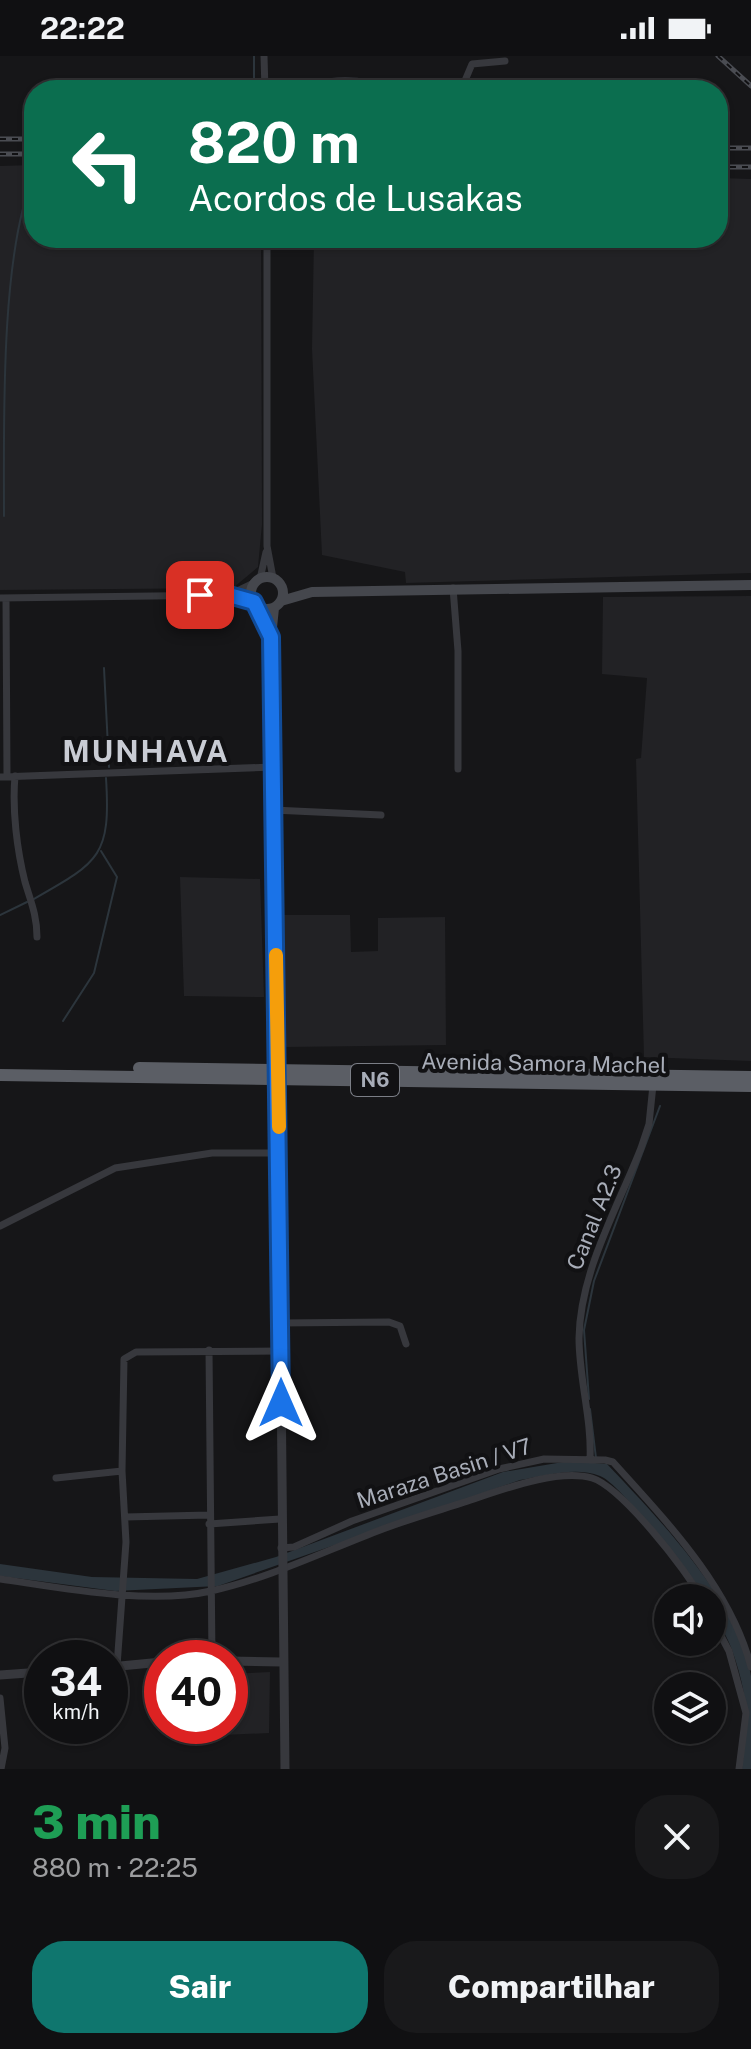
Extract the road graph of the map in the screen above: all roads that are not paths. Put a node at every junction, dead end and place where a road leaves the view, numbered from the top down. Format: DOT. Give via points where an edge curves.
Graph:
graph roads {
  1 [pos="264,56"];
  2 [pos="505,61"];
  3 [pos="265,80"];
  4 [pos="465,80"];
  5 [pos="267,248"];
  6 [pos="267,546"];
  7 [pos="276,580"];
  8 [pos="257,581"];
  9 [pos="751,585"];
  10 [pos="453,588"];
  11 [pos="312,592"];
  12 [pos="229,595"];
  13 [pos="3,598"];
  14 [pos="255,604"];
  15 [pos="278,604"];
  16 [pos="271,637"];
  17 [pos="273,767"];
  18 [pos="458,769"];
  19 [pos="7,776"];
  20 [pos="273,810"];
  21 [pos="381,815"];
  22 [pos="37,937"];
  23 [pos="0,1067"];
  24 [pos="278,1074"];
  25 [pos="0,1075"];
  26 [pos="751,1077"];
  27 [pos="653,1085"];
  28 [pos="751,1086"];
  29 [pos="279,1153"];
  30 [pos="0,1226"];
  31 [pos="280,1323"];
  32 [pos="406,1344"];
  33 [pos="209,1350"];
  34 [pos="281,1351"];
  35 [pos="590,1460"];
  36 [pos="122,1471"];
  37 [pos="56,1478"];
  38 [pos="125,1517"];
  39 [pos="280,1519"];
  40 [pos="209,1520"];
  41 [pos="281,1548"];
  42 [pos="282,1570"];
  43 [pos="0,1579"];
  44 [pos="692,1584"];
  45 [pos="211,1591"];
  46 [pos="120,1594"];
  47 [pos="116,1640"];
  48 [pos="212,1640"];
  49 [pos="726,1645"];
  50 [pos="248,1661"];
  51 [pos="281,1662"];
  52 [pos="751,1667"];
  53 [pos="24,1673"];
  54 [pos="0,1675"];
  55 [pos="751,1682"];
  56 [pos="739,1686"];
  57 [pos="0,1698"];
  58 [pos="1,1769"];
  59 [pos="285,1769"];
  60 [pos="739,1769"];
  1 -- 3 [label="street"];
  2 -- 4 [label="street" via="472,64"];
  5 -- 6 [label="street"];
  6 -- 7 [label="street"];
  6 -- 8 [label="street"];
  7 -- 8 [label="main road"];
  7 -- 11 [label="main road"];
  7 -- 15 [label="main road" via="283,591"];
  8 -- 12 [label="street"];
  8 -- 14 [label="main road" via="251,592"];
  9 -- 10 [label="main road"];
  10 -- 11 [label="main road"];
  10 -- 18 [label="street"];
  11 -- 15 [label="main road"];
  12 -- 13 [label="street"];
  12 -- 14 [label="street"];
  13 -- 19 [label="street"];
  14 -- 15 [label="main road"];
  14 -- 16 [label="main road"];
  15 -- 16 [label="main road"];
  16 -- 17 [label="main road"];
  17 -- 19 [label="street"];
  17 -- 20 [label="main road"];
  19 -- 22 [label="street" via="26,883 37,915"];
  20 -- 21 [label="street"];
  20 -- 24 [label="main road"];
  23 -- 24 [label="highway, Avenida Samora Machel / N6"];
  24 -- 25 [label="highway, Avenida Samora Machel / N6"];
  24 -- 26 [label="highway, Avenida Samora Machel / N6"];
  24 -- 27 [label="highway, Avenida Samora Machel / N6"];
  24 -- 29 [label="street"];
  27 -- 28 [label="highway, Avenida Samora Machel / N6"];
  27 -- 35 [label="street, Canal A2.3" via="641,1148 584,1286 579,1341"];
  29 -- 30 [label="street" via="212,1153 115,1168"];
  29 -- 31 [label="street"];
  31 -- 32 [label="street" via="389,1322 400,1326"];
  31 -- 34 [label="street"];
  33 -- 34 [label="street"];
  33 -- 36 [label="street" via="136,1352 124,1359"];
  33 -- 40 [label="street"];
  34 -- 39 [label="street"];
  35 -- 41 [label="street, Maraza Basin / V7" via="544,1459 499,1469"];
  35 -- 52 [label="street, Maraza Basin / V7" via="613,1462 662,1516 727,1607"];
  36 -- 37 [label="street"];
  36 -- 38 [label="street"];
  38 -- 40 [label="street"];
  38 -- 46 [label="street"];
  39 -- 40 [label="street"];
  39 -- 41 [label="street"];
  40 -- 45 [label="street"];
  41 -- 42 [label="street"];
  42 -- 44 [label="street" via="368,1534 520,1483 591,1478 628,1505"];
  42 -- 45 [label="street"];
  42 -- 51 [label="street"];
  43 -- 46 [label="street"];
  45 -- 46 [label="street"];
  45 -- 48 [label="street"];
  46 -- 47 [label="street"];
  49 -- 56 [label="street"];
  50 -- 51 [label="street"];
  51 -- 59 [label="street"];
  53 -- 54 [label="street"];
  55 -- 56 [label="street"];
  56 -- 60 [label="street" via="746,1713"];
  57 -- 58 [label="street" via="5,1748"];
}
